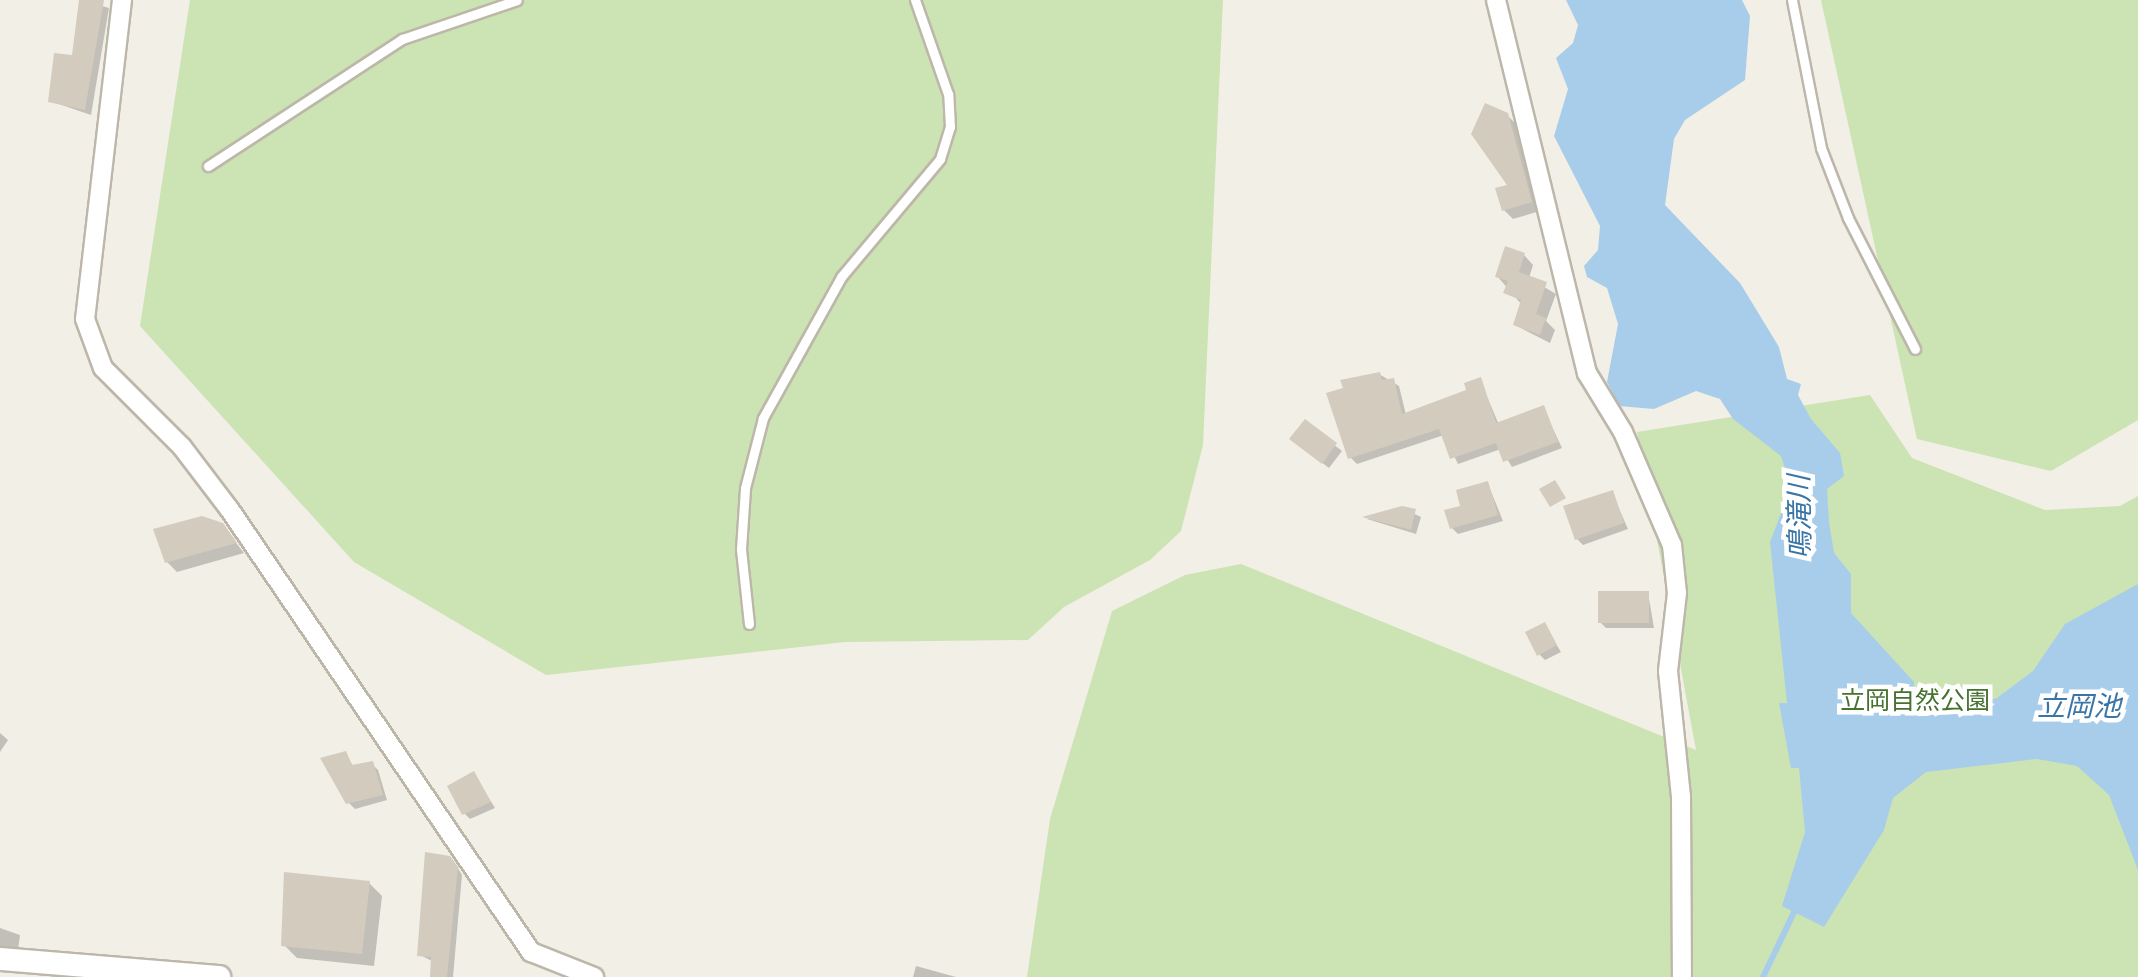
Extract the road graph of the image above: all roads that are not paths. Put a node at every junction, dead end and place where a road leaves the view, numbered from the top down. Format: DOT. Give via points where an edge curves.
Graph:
graph roads {
  1 [pos="122,0"];
  2 [pos="517,0"];
  3 [pos="915,0"];
  4 [pos="1496,0"];
  5 [pos="1792,0"];
  6 [pos="208,166"];
  7 [pos="1915,350"];
  8 [pos="750,624"];
  9 [pos="0,959"];
  10 [pos="219,977"];
  11 [pos="594,977"];
  12 [pos="1682,977"];
  1 -- 11 [label="street" via="85,319 103,368 182,447 230,510 531,952"];
  2 -- 6 [label="lane" via="402,39"];
  3 -- 8 [label="lane" via="948,94 950,127 940,159 841,277 763,418 745,488 741,548"];
  4 -- 12 [label="street" via="1587,374 1624,432 1672,545 1677,593 1668,670 1681,796"];
  5 -- 7 [label="lane" via="1822,148 1848,218"];
  9 -- 10 [label="street"];
}
